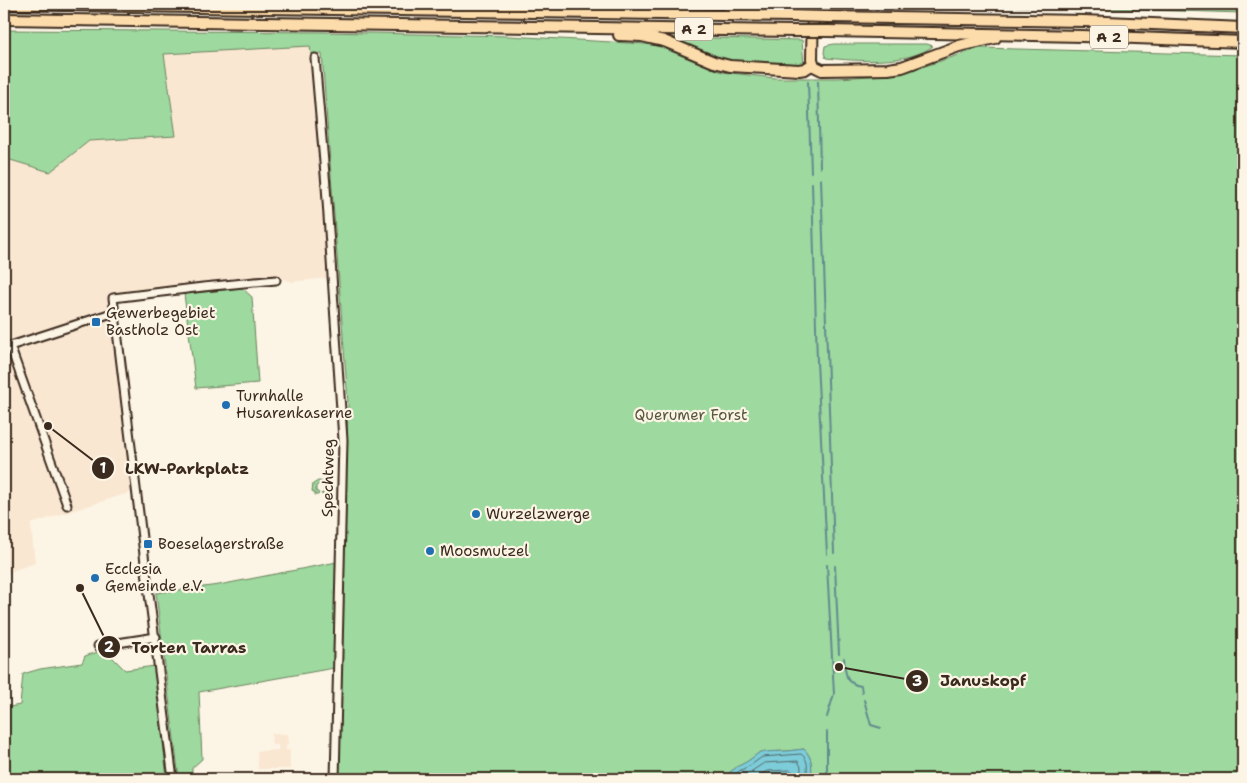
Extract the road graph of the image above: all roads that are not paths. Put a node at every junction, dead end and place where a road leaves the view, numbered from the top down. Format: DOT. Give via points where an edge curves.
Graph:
graph roads {
  1 [pos="4,4"];
  2 [pos="635,4"];
  3 [pos="725,4"];
  4 [pos="813,4"];
  5 [pos="577,13"];
  6 [pos="791,16"];
  7 [pos="4,19"];
  8 [pos="594,28"];
  9 [pos="1243,28"];
  10 [pos="1018,34"];
  11 [pos="1243,42"];
  12 [pos="316,58"];
  13 [pos="813,64"];
  14 [pos="276,280"];
  15 [pos="115,312"];
  16 [pos="7,347"];
  17 [pos="67,505"];
  18 [pos="156,638"];
  19 [pos="98,646"];
  20 [pos="173,779"];
  21 [pos="335,779"];
  1 -- 5 [label="highway, A 2"];
  2 -- 5 [label="highway"];
  3 -- 6 [label="highway"];
  4 -- 13 [label="highway"];
  5 -- 6 [label="highway, A 2"];
  6 -- 9 [label="highway, A 2, bridge" via="1084,21"];
  7 -- 8 [label="highway, A 2"];
  8 -- 10 [label="highway, A 2, bridge"];
  8 -- 13 [label="highway" via="664,41 730,66 798,70"];
  10 -- 11 [label="highway, A 2"];
  10 -- 13 [label="highway" via="959,46 895,68 822,70"];
  12 -- 21 [label="street, Spechtweg" via="343,440"];
  14 -- 15 [label="street" via="113,298"];
  15 -- 16 [label="street"];
  15 -- 18 [label="street"];
  16 -- 17 [label="street"];
  18 -- 19 [label="street"];
  18 -- 20 [label="street"];
}
